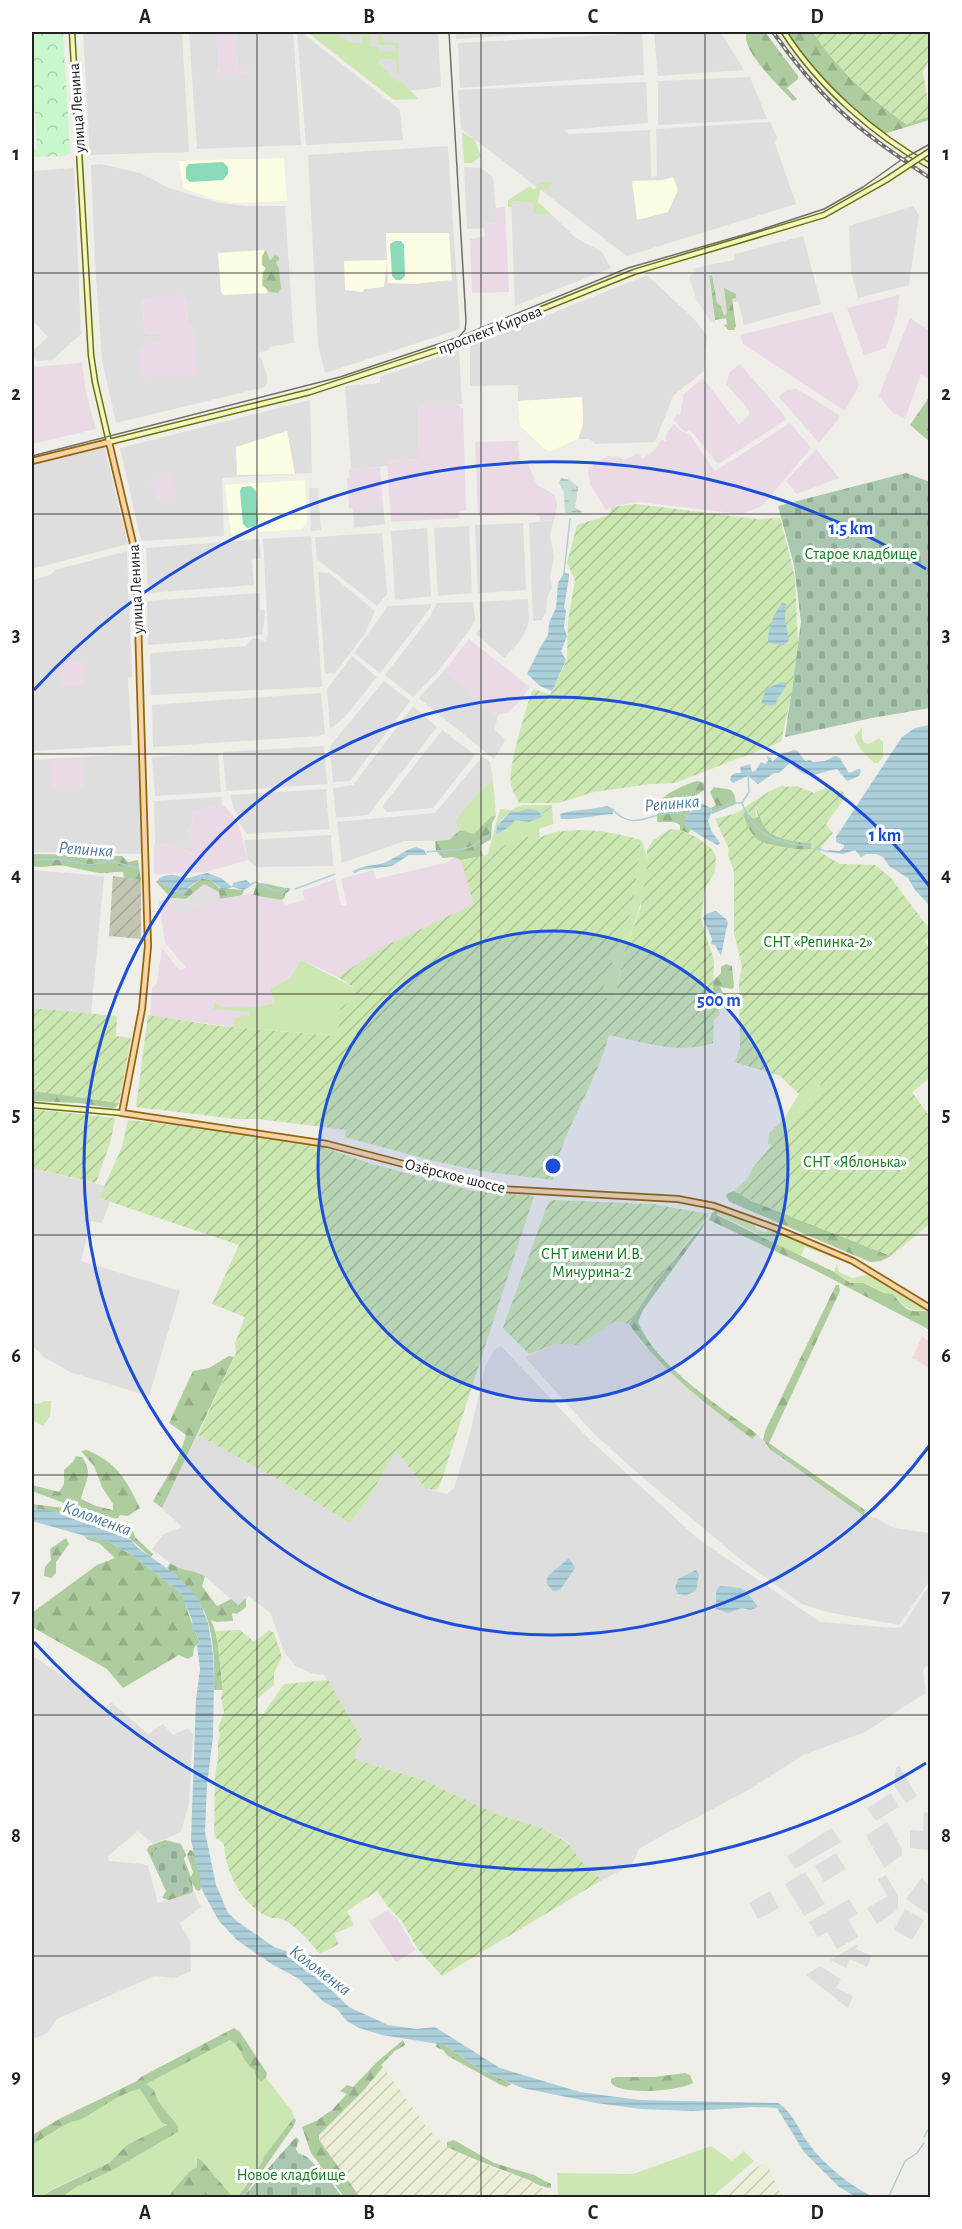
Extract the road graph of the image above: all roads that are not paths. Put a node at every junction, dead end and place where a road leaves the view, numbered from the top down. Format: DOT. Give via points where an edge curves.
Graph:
graph roads {
  1 [pos="72,32"];
  2 [pos="784,32"];
  3 [pos="930,151"];
  4 [pos="930,165"];
  5 [pos="109,442"];
  6 [pos="32,461"];
  7 [pos="32,1105"];
  8 [pos="122,1113"];
  9 [pos="930,1308"];
  1 -- 5 [label="main road, улица Ленина" via="91,355"];
  2 -- 4 [label="main road" via="818,76 848,106"];
  3 -- 5 [label="main road, проспект Кирова, bridge" via="825,215 634,272 447,347 310,392"];
  5 -- 6 [label="main road, проспект Кирова"];
  5 -- 8 [label="main road, улица Ленина" via="136,556 149,923 144,993"];
  7 -- 8 [label="main road, Озёрское шоссе"];
  8 -- 9 [label="main road, Озёрское шоссе" via="327,1144 499,1189 678,1199 714,1206 853,1261"];
}
